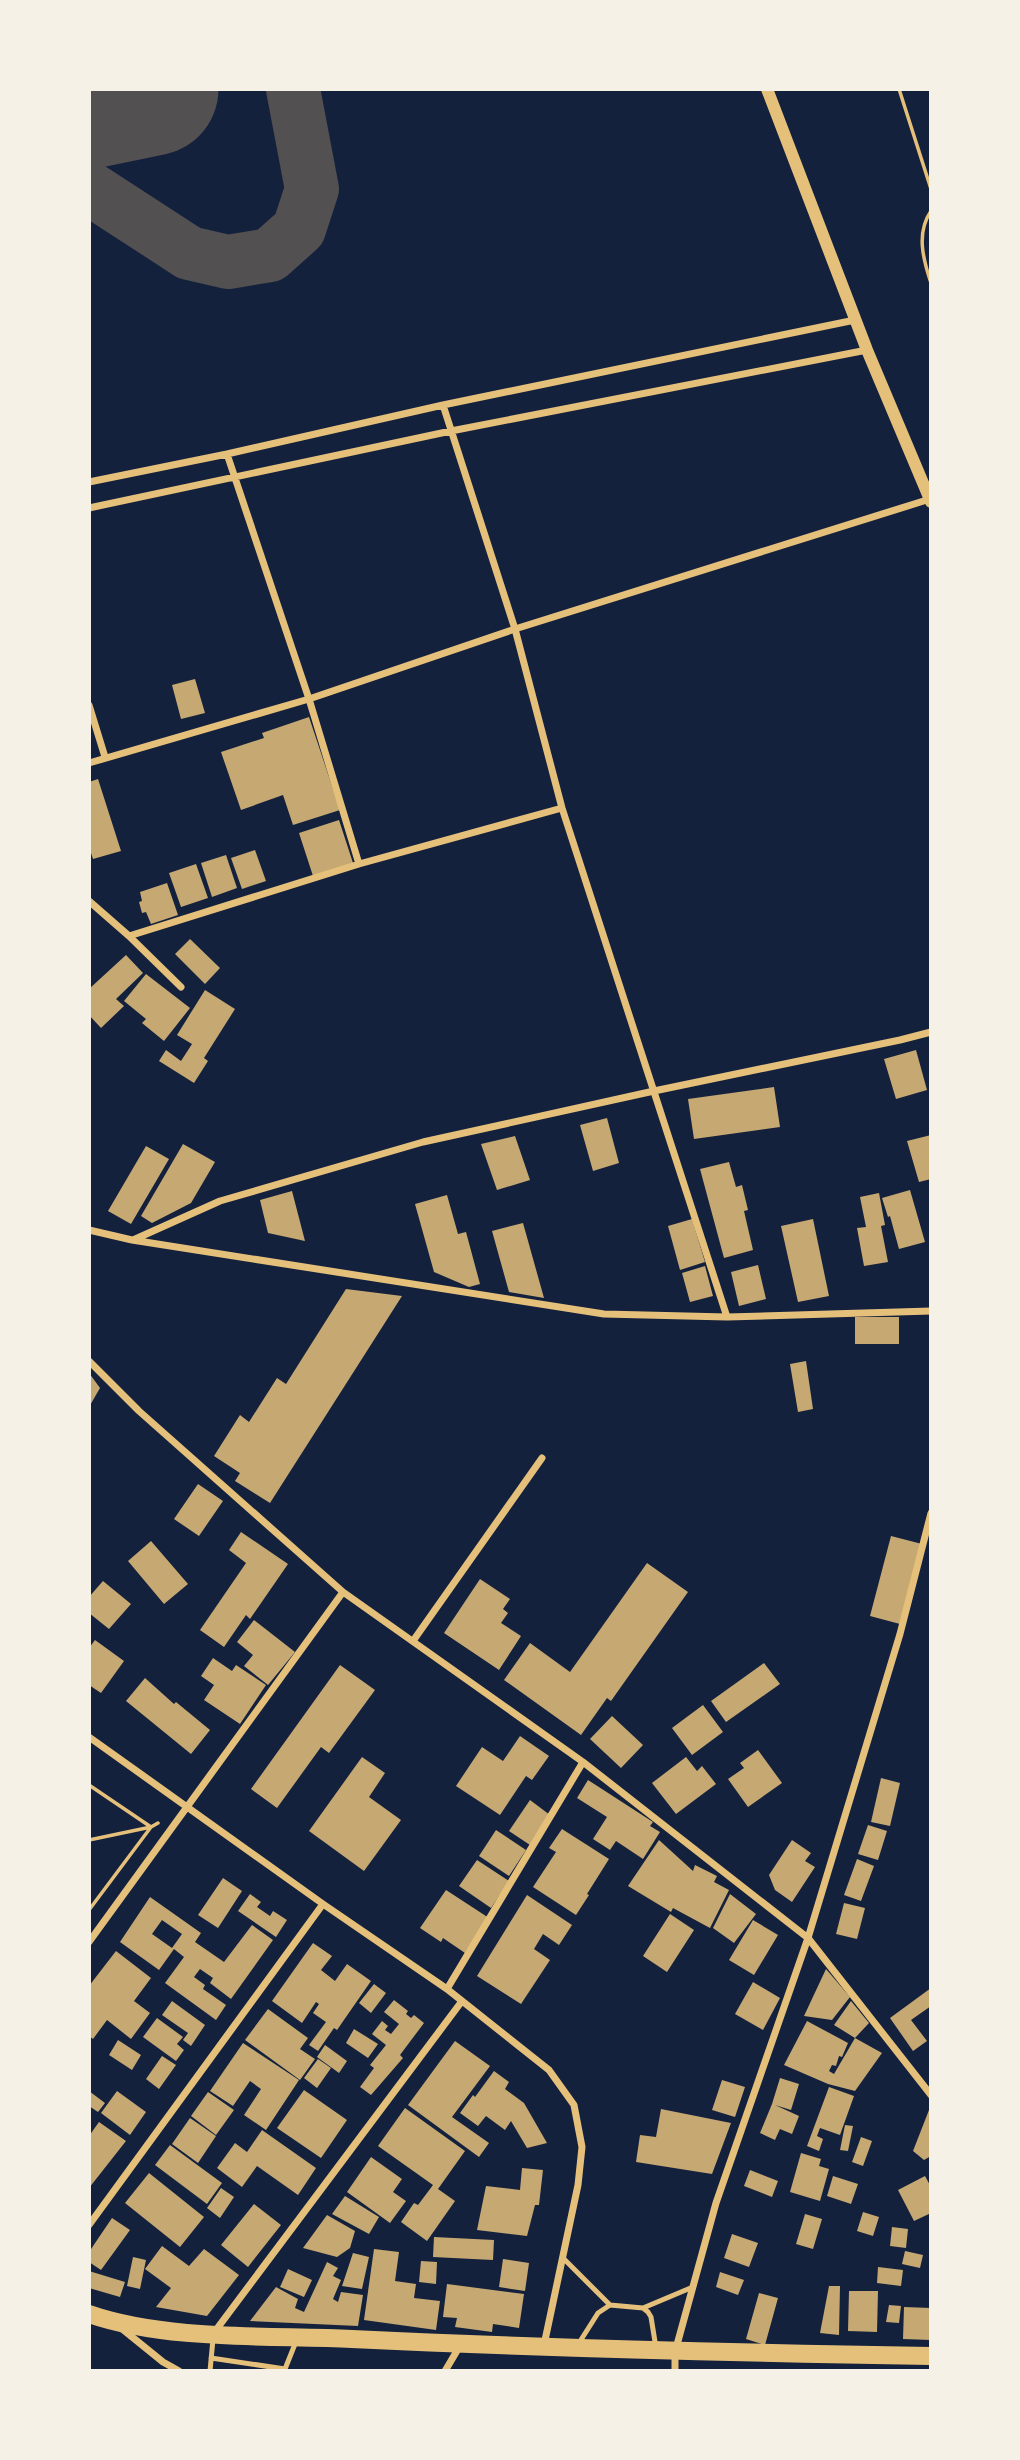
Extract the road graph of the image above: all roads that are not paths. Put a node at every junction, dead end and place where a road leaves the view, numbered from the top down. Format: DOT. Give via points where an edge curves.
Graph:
graph roads {
  1 [pos="767,89"];
  2 [pos="855,320"];
  3 [pos="867,349"];
  4 [pos="443,405"];
  5 [pos="451,431"];
  6 [pos="227,454"];
  7 [pos="234,477"];
  8 [pos="89,482"];
  9 [pos="930,500"];
  10 [pos="89,508"];
  11 [pos="515,629"];
  12 [pos="309,699"];
  13 [pos="89,705"];
  14 [pos="105,757"];
  15 [pos="89,763"];
  16 [pos="562,808"];
  17 [pos="359,864"];
  18 [pos="89,901"];
  19 [pos="129,936"];
  20 [pos="181,987"];
  21 [pos="931,1032"];
  22 [pos="654,1091"];
  23 [pos="89,1230"];
  24 [pos="132,1240"];
  25 [pos="931,1311"];
  26 [pos="727,1317"];
  27 [pos="89,1362"];
  28 [pos="542,1458"];
  29 [pos="931,1513"];
  30 [pos="343,1592"];
  31 [pos="413,1641"];
  32 [pos="89,1737"];
  33 [pos="583,1762"];
  34 [pos="187,1806"];
  35 [pos="323,1904"];
  36 [pos="808,1938"];
  37 [pos="89,1942"];
  38 [pos="447,1989"];
  39 [pos="462,2001"];
  40 [pos="931,2095"];
  41 [pos="89,2225"];
  42 [pos="563,2258"];
  43 [pos="693,2287"];
  44 [pos="610,2305"];
  45 [pos="643,2308"];
  46 [pos="89,2314"];
  47 [pos="115,2323"];
  48 [pos="213,2335"];
  49 [pos="298,2337"];
  50 [pos="461,2344"];
  51 [pos="544,2346"];
  52 [pos="577,2347"];
  53 [pos="666,2352"];
  54 [pos="931,2356"];
  55 [pos="211,2358"];
  56 [pos="284,2370"];
  57 [pos="179,2371"];
  58 [pos="210,2371"];
  59 [pos="445,2371"];
  60 [pos="675,2371"];
  1 -- 2 [label="street"];
  2 -- 3 [label="street"];
  2 -- 4 [label="street"];
  3 -- 5 [label="street"];
  3 -- 9 [label="street"];
  4 -- 5 [label="street"];
  4 -- 6 [label="street"];
  5 -- 7 [label="street"];
  5 -- 11 [label="street"];
  6 -- 7 [label="street"];
  6 -- 8 [label="street"];
  7 -- 10 [label="street"];
  7 -- 12 [label="street"];
  9 -- 11 [label="street"];
  11 -- 12 [label="street"];
  11 -- 16 [label="street"];
  12 -- 14 [label="street"];
  12 -- 17 [label="street"];
  13 -- 14 [label="street"];
  14 -- 15 [label="street"];
  16 -- 17 [label="street"];
  16 -- 22 [label="street"];
  17 -- 19 [label="street"];
  18 -- 19 [label="street"];
  19 -- 20 [label="street"];
  21 -- 22 [label="street"];
  22 -- 24 [label="street" via="397,1150 220,1201"];
  22 -- 26 [label="street"];
  23 -- 24 [label="street"];
  24 -- 26 [label="street" via="604,1314"];
  25 -- 26 [label="street"];
  27 -- 30 [label="street"];
  28 -- 31 [label="street"];
  29 -- 36 [label="street" via="900,1634"];
  30 -- 31 [label="street"];
  30 -- 34 [label="street"];
  31 -- 33 [label="street"];
  32 -- 34 [label="street"];
  33 -- 36 [label="street"];
  33 -- 38 [label="street"];
  34 -- 35 [label="street"];
  34 -- 37 [label="street"];
  35 -- 38 [label="street"];
  35 -- 41 [label="street"];
  36 -- 40 [label="street"];
  36 -- 43 [label="street" via="716,2203"];
  38 -- 39 [label="street"];
  39 -- 42 [label="street" via="549,2070 574,2105 582,2147"];
  39 -- 48 [label="street"];
  42 -- 44 [label="lane"];
  42 -- 51 [label="street"];
  43 -- 45 [label="lane"];
  43 -- 53 [label="street"];
  44 -- 45 [label="lane"];
  44 -- 52 [label="lane" via="598,2313"];
  45 -- 53 [label="lane"];
  46 -- 47 [label="highway"];
  47 -- 48 [label="highway"];
  47 -- 57 [label="street"];
  48 -- 49 [label="highway"];
  48 -- 55 [label="lane"];
  49 -- 50 [label="highway"];
  49 -- 56 [label="lane"];
  50 -- 51 [label="highway"];
  50 -- 59 [label="street"];
  51 -- 52 [label="highway"];
  52 -- 53 [label="highway"];
  53 -- 54 [label="highway"];
  53 -- 60 [label="street"];
  55 -- 56 [label="lane"];
  55 -- 58 [label="lane"];
}
